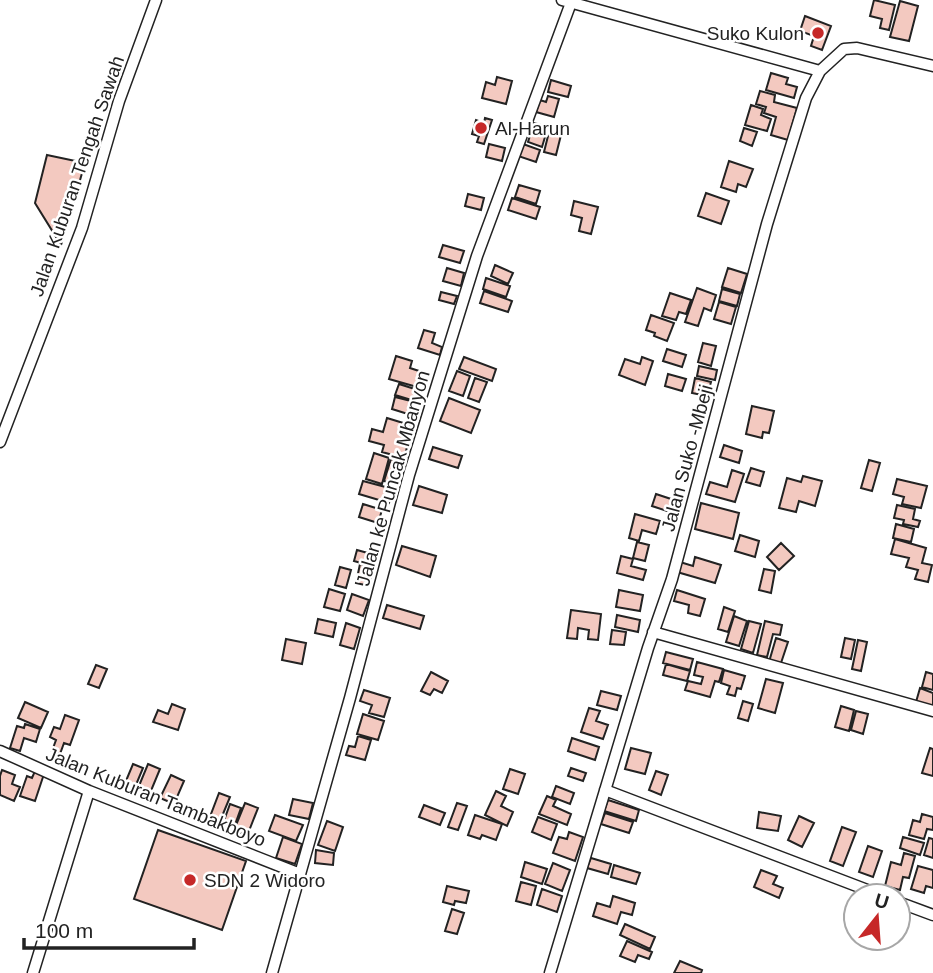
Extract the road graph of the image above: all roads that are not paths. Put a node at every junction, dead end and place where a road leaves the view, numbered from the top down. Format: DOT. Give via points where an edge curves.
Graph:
graph roads {
  1 [pos="156,0"];
  2 [pos="568,1"];
  3 [pos="933,66"];
  4 [pos="820,71"];
  5 [pos="0,442"];
  6 [pos="653,632"];
  7 [pos="933,711"];
  8 [pos="0,751"];
  9 [pos="605,790"];
  10 [pos="89,791"];
  11 [pos="300,874"];
  12 [pos="846,882"];
  13 [pos="912,907"];
  14 [pos="933,915"];
  15 [pos="33,973"];
  16 [pos="272,973"];
  17 [pos="550,973"];
  1 -- 5 [label="street, Jalan Kuburan Tengah Sawah" via="119,101 82,228"];
  2 -- 4 [label="street"];
  2 -- 11 [label="street, Jalan ke Puncak Mbanyon" via="469,281 409,475"];
  3 -- 4 [label="street, Jalan Suko -Mbeji" via="858,48 844,49"];
  4 -- 6 [label="street, Jalan Suko -Mbeji" via="806,98 767,224 672,579"];
  6 -- 7 [label="street"];
  6 -- 9 [label="street, Jalan Suko -Mbeji"];
  8 -- 10 [label="street, Jalan Kuburan Tambakboyo"];
  9 -- 12 [label="street"];
  9 -- 17 [label="street, Jalan Suko -Mbeji"];
  10 -- 11 [label="street, Jalan Kuburan Tambakboyo"];
  10 -- 15 [label="street"];
  11 -- 16 [label="street, Jalan ke Puncak Mbanyon"];
  13 -- 14 [label="street"];
}
